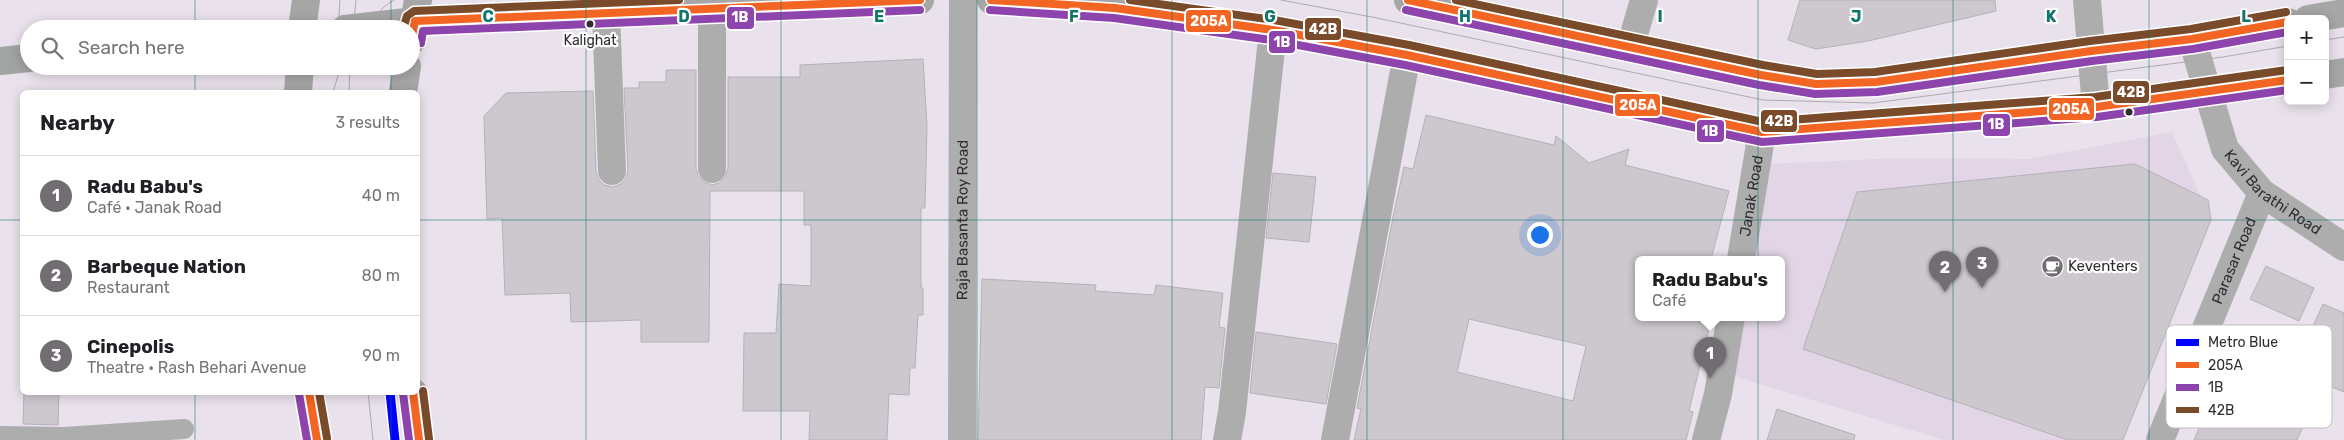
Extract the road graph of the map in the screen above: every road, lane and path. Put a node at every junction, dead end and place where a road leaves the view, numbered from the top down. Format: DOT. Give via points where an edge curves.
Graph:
graph roads {
  1 [pos="306,0"];
  2 [pos="920,0"];
  3 [pos="963,0"];
  4 [pos="990,0"];
  5 [pos="1412,0"];
  6 [pos="1644,0"];
  7 [pos="2086,0"];
  8 [pos="712,9"];
  9 [pos="606,13"];
  10 [pos="2344,13"];
  11 [pos="2329,16"];
  12 [pos="303,20"];
  13 [pos="420,21"];
  14 [pos="2284,23"];
  15 [pos="1272,30"];
  16 [pos="2192,39"];
  17 [pos="1630,48"];
  18 [pos="2091,51"];
  19 [pos="1407,55"];
  20 [pos="20,59"];
  21 [pos="0,61"];
  22 [pos="2344,72"];
  23 [pos="2329,74"];
  24 [pos="299,75"];
  25 [pos="406,75"];
  26 [pos="2284,81"];
  27 [pos="298,90"];
  28 [pos="403,90"];
  29 [pos="2207,92"];
  30 [pos="2096,107"];
  31 [pos="1762,132"];
  32 [pos="712,169"];
  33 [pos="612,171"];
  34 [pos="2262,193"];
  35 [pos="2344,247"];
  36 [pos="1741,256"];
  37 [pos="1730,321"];
  38 [pos="2207,325"];
  39 [pos="310,395"];
  40 [pos="413,395"];
  41 [pos="2166,425"];
  42 [pos="184,429"];
  43 [pos="0,436"];
  44 [pos="317,440"];
  45 [pos="419,440"];
  46 [pos="962,440"];
  47 [pos="1227,440"];
  48 [pos="1335,440"];
  49 [pos="1706,440"];
  50 [pos="2160,440"];
  1 -- 12 [label="main road"];
  2 -- 8 [label="main road"];
  3 -- 46 [label="street, Raja Basanta Roy Road"];
  4 -- 15 [label="main road" via="1115,8"];
  5 -- 17 [label="main road"];
  6 -- 17 [label="street"];
  7 -- 18 [label="street"];
  8 -- 9 [label="main road"];
  8 -- 32 [label="street"];
  9 -- 13 [label="main road"];
  9 -- 33 [label="street"];
  10 -- 11 [label="main road"];
  14 -- 16 [label="main road"];
  15 -- 19 [label="main road"];
  15 -- 47 [label="street"];
  16 -- 18 [label="main road"];
  16 -- 29 [label="street, Kavi Barathi Road"];
  17 -- 18 [label="main road" via="1816,84 1876,82"];
  18 -- 30 [label="street"];
  19 -- 31 [label="main road"];
  19 -- 48 [label="street"];
  20 -- 21 [label="main road"];
  22 -- 23 [label="main road"];
  24 -- 27 [label="main road"];
  25 -- 28 [label="main road"];
  26 -- 29 [label="main road"];
  29 -- 30 [label="main road"];
  29 -- 34 [label="street, Kavi Barathi Road" via="2225,149"];
  30 -- 31 [label="main road"];
  31 -- 36 [label="street, Janak Road"];
  34 -- 35 [label="street, Kavi Barathi Road"];
  34 -- 38 [label="street, Parasar Road"];
  37 -- 49 [label="street" via="1718,394"];
  39 -- 44 [label="main road"];
  40 -- 45 [label="main road"];
  41 -- 50 [label="street, Parasar Road"];
  42 -- 43 [label="lane" via="64,437"];
}
